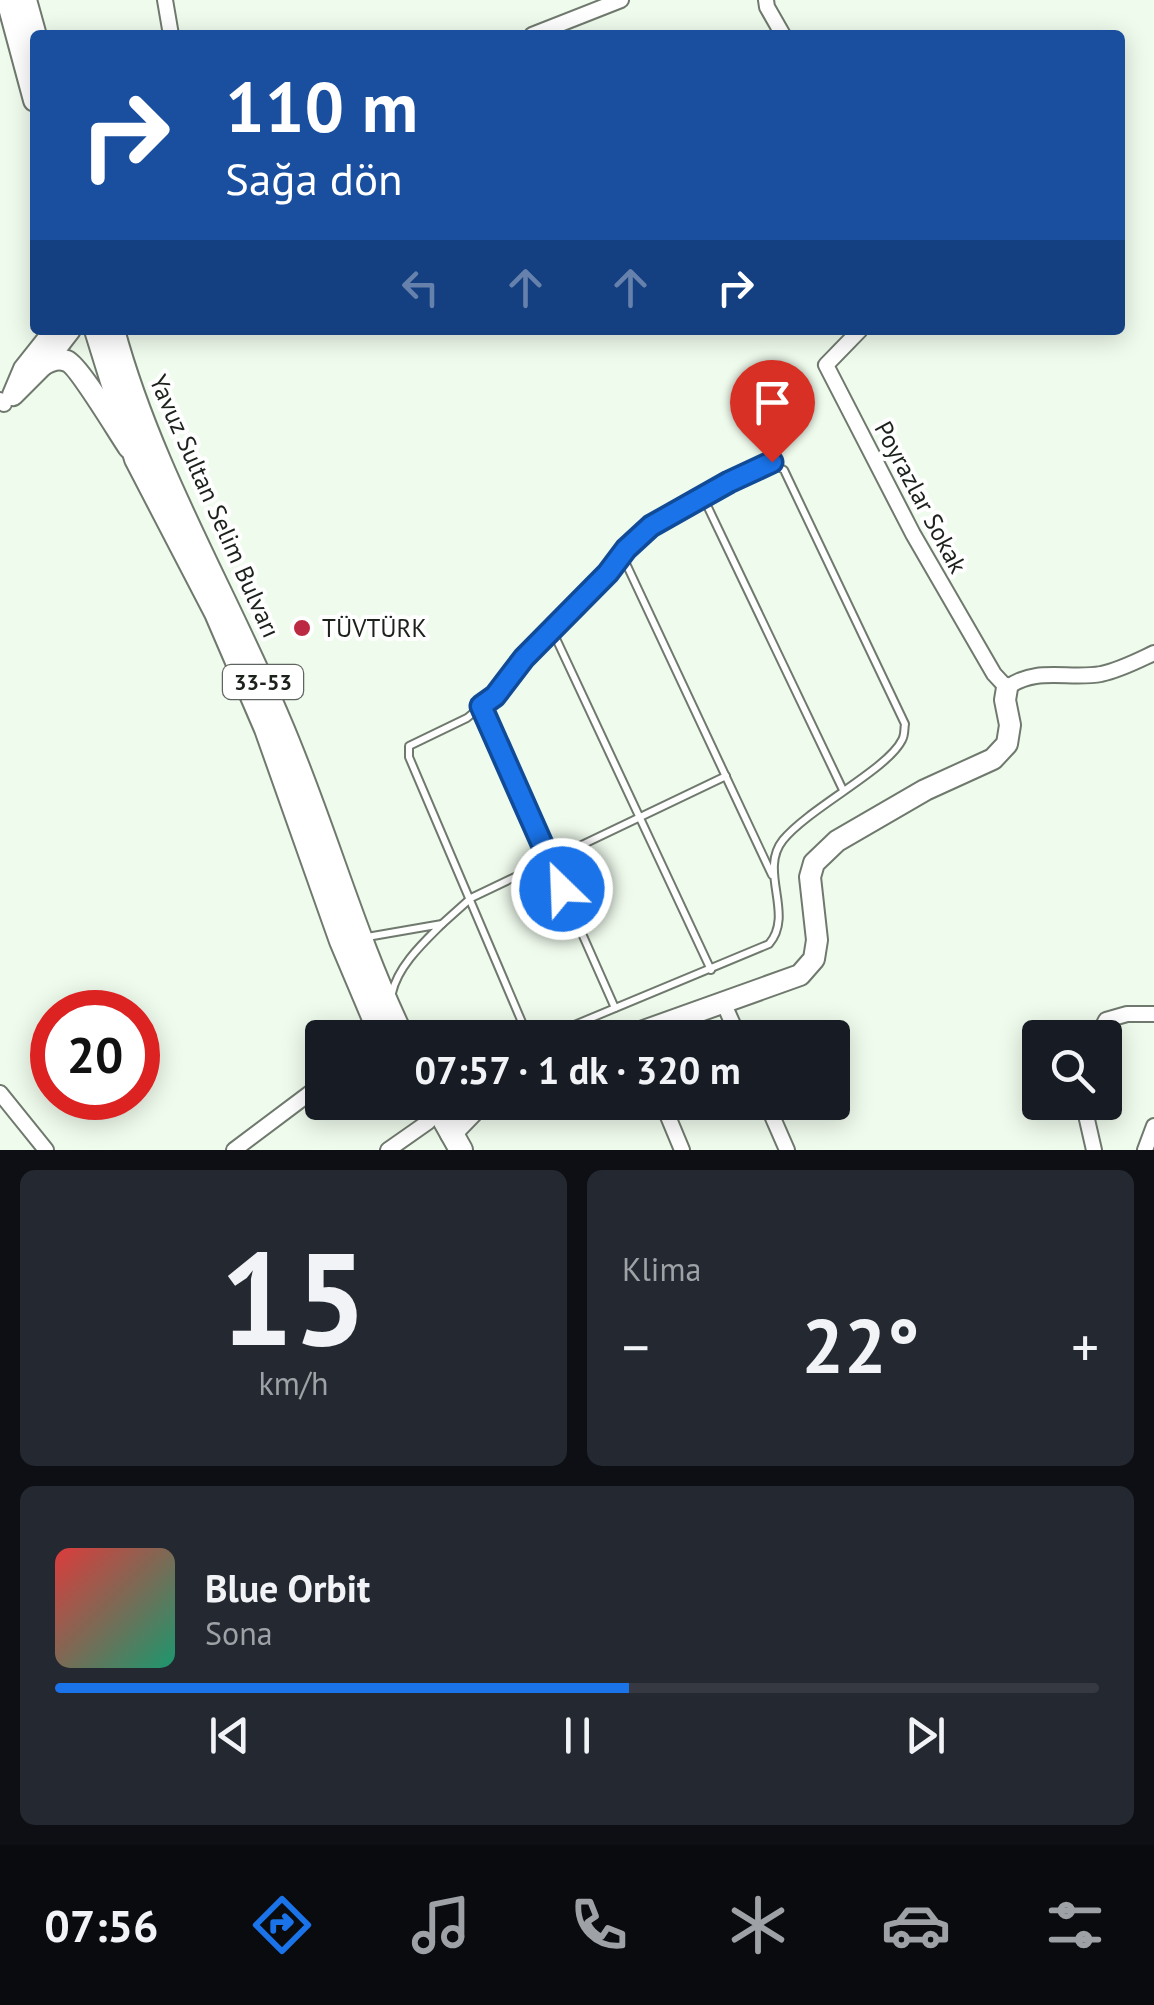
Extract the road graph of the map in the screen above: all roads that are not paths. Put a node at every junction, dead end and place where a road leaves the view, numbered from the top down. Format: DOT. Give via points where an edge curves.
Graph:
graph roads {
  1 [pos="25,0"];
  2 [pos="165,0"];
  3 [pos="621,0"];
  4 [pos="766,0"];
  5 [pos="7,17"];
  6 [pos="33,30"];
  7 [pos="170,30"];
  8 [pos="545,30"];
  9 [pos="780,30"];
  10 [pos="30,85"];
  11 [pos="51,335"];
  12 [pos="66,335"];
  13 [pos="98,335"];
  14 [pos="114,335"];
  15 [pos="855,335"];
  16 [pos="44,364"];
  17 [pos="4,402"];
  18 [pos="136,459"];
  19 [pos="703,496"];
  20 [pos="622,554"];
  21 [pos="552,630"];
  22 [pos="1154,653"];
  23 [pos="1007,688"];
  24 [pos="481,706"];
  25 [pos="726,776"];
  26 [pos="843,790"];
  27 [pos="639,818"];
  28 [pos="549,859"];
  29 [pos="774,879"];
  30 [pos="468,901"];
  31 [pos="442,924"];
  32 [pos="360,938"];
  33 [pos="711,970"];
  34 [pos="723,1002"];
  35 [pos="615,1008"];
  36 [pos="389,1009"];
  37 [pos="1154,1014"];
  38 [pos="374,1020"];
  39 [pos="394,1020"];
  40 [pos="674,1020"];
  41 [pos="730,1020"];
  42 [pos="1106,1020"];
  43 [pos="0,1092"];
  44 [pos="305,1097"];
  45 [pos="416,1120"];
  46 [pos="434,1120"];
  47 [pos="470,1120"];
  48 [pos="670,1120"];
  49 [pos="774,1120"];
  50 [pos="1087,1120"];
  51 [pos="1154,1126"];
  52 [pos="453,1145"];
  53 [pos="46,1150"];
  54 [pos="234,1150"];
  55 [pos="388,1150"];
  56 [pos="682,1150"];
  57 [pos="787,1150"];
  58 [pos="1094,1150"];
  59 [pos="1145,1150"];
  1 -- 6 [label="main road"];
  2 -- 7 [label="street"];
  3 -- 8 [label="street"];
  4 -- 9 [label="street"];
  5 -- 10 [label="main road"];
  11 -- 17 [label="street"];
  12 -- 16 [label="street"];
  13 -- 18 [label="main road, Yavuz Sultan Selim Bulvarı / 33-53"];
  14 -- 32 [label="main road, Yavuz Sultan Selim Bulvarı / 33-53" via="154,450 281,724"];
  15 -- 23 [label="street, Poyrazlar Sokak" via="826,365 922,548"];
  16 -- 17 [label="street"];
  16 -- 18 [label="street" via="66,360 78,368"];
  18 -- 38 [label="main road, Yavuz Sultan Selim Bulvarı / 33-53" via="266,729"];
  19 -- 20 [label="lane" via="651,526"];
  19 -- 26 [label="lane"];
  19 -- 26 [label="lane" via="761,464 784,470 904,724 903,740"];
  20 -- 21 [label="lane"];
  20 -- 25 [label="lane"];
  21 -- 24 [label="lane"];
  21 -- 27 [label="lane"];
  22 -- 23 [label="street" via="1098,674 1039,674"];
  23 -- 34 [label="street" via="1007,744 993,759 925,790 836,842 814,863 817,940 814,959 800,975"];
  24 -- 28 [label="lane"];
  24 -- 30 [label="lane" via="410,746 408,757"];
  25 -- 27 [label="lane"];
  25 -- 29 [label="lane"];
  26 -- 29 [label="lane" via="780,844"];
  27 -- 28 [label="lane"];
  27 -- 33 [label="lane"];
  28 -- 30 [label="lane"];
  28 -- 35 [label="lane"];
  29 -- 33 [label="lane" via="777,935"];
  30 -- 31 [label="lane"];
  30 -- 35 [label="lane" via="533,1037"];
  31 -- 32 [label="lane"];
  31 -- 36 [label="lane" via="394,983"];
  32 -- 36 [label="main road, Yavuz Sultan Selim Bulvarı / 33-53"];
  33 -- 35 [label="lane"];
  34 -- 40 [label="street"];
  34 -- 41 [label="street"];
  36 -- 39 [label="main road, Yavuz Sultan Selim Bulvarı / 33-53"];
  37 -- 42 [label="street"];
  43 -- 53 [label="street"];
  44 -- 54 [label="street"];
  45 -- 55 [label="street"];
  46 -- 52 [label="main road"];
  47 -- 52 [label="street"];
  48 -- 56 [label="street"];
  49 -- 57 [label="street"];
  50 -- 58 [label="street"];
  51 -- 59 [label="street"];
}
